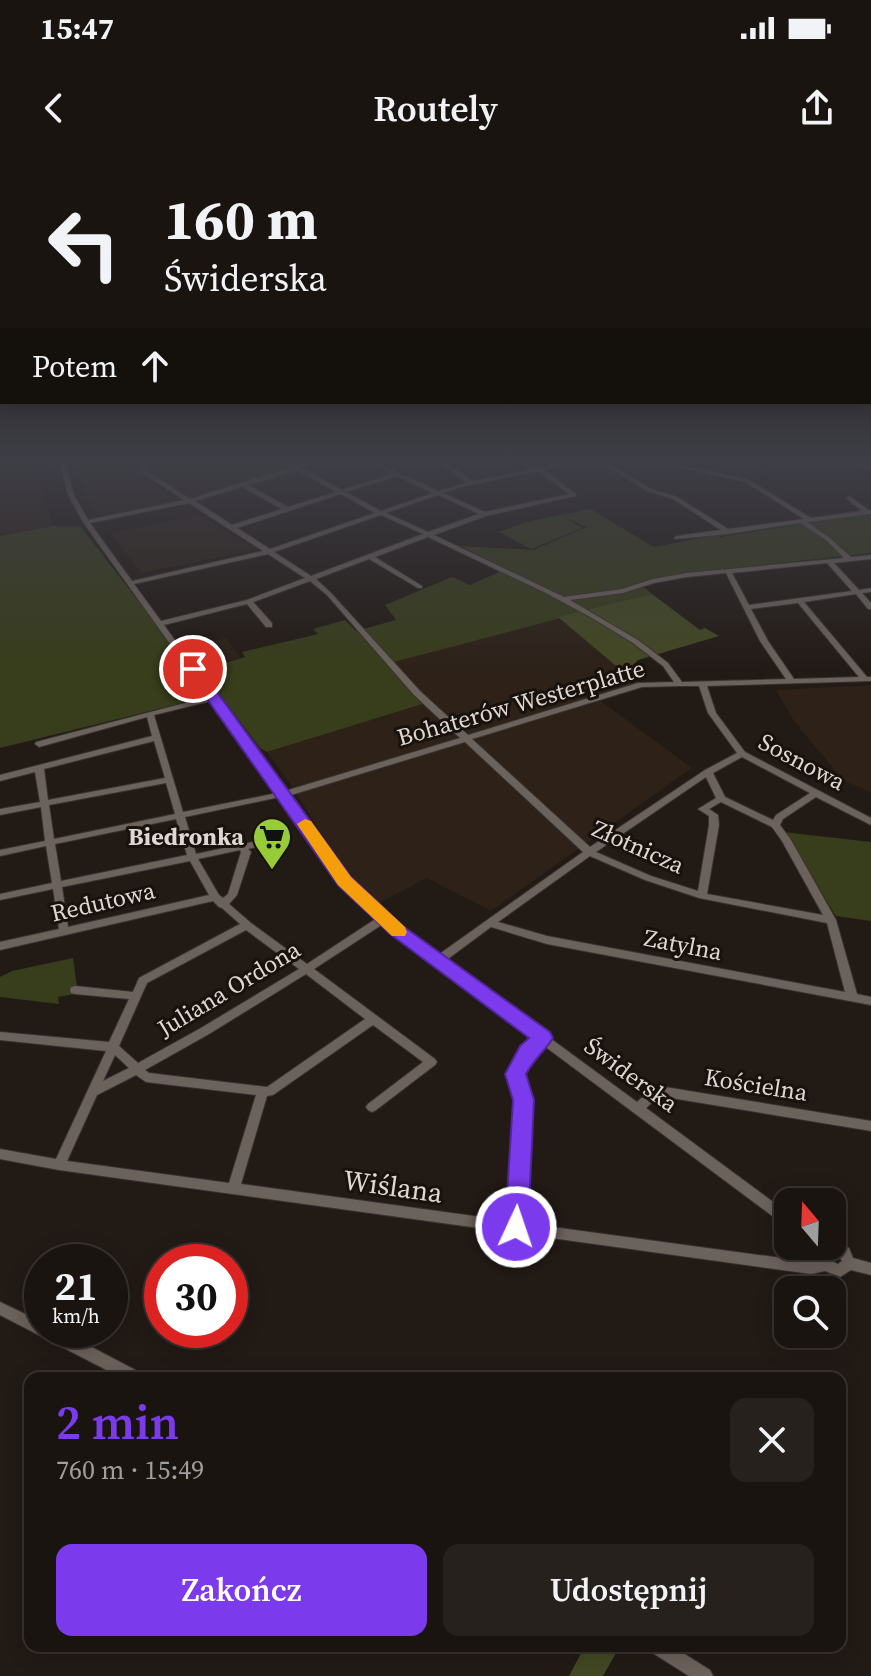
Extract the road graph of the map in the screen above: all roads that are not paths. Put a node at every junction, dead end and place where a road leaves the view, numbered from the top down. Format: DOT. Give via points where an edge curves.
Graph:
graph roads {
  1 [pos="92,530"];
  2 [pos="237,530"];
  3 [pos="332,530"];
  4 [pos="420,530"];
  5 [pos="441,530"];
  6 [pos="724,530"];
  7 [pos="743,530"];
  8 [pos="815,530"];
  9 [pos="728,532"];
  10 [pos="430,534"];
  11 [pos="677,538"];
  12 [pos="270,551"];
  13 [pos="371,557"];
  14 [pos="871,557"];
  15 [pos="849,559"];
  16 [pos="829,561"];
  17 [pos="729,573"];
  18 [pos="312,579"];
  19 [pos="131,583"];
  20 [pos="420,587"];
  21 [pos="871,590"];
  22 [pos="857,592"];
  23 [pos="562,599"];
  24 [pos="799,600"];
  25 [pos="249,601"];
  26 [pos="871,607"];
  27 [pos="746,608"];
  28 [pos="160,624"];
  29 [pos="269,625"];
  30 [pos="868,679"];
  31 [pos="792,682"];
  32 [pos="680,684"];
  33 [pos="703,686"];
  34 [pos="215,698"];
  35 [pos="150,714"];
  36 [pos="156,738"];
  37 [pos="465,738"];
  38 [pos="39,744"];
  39 [pos="742,754"];
  40 [pos="39,768"];
  41 [pos="708,772"];
  42 [pos="0,778"];
  43 [pos="169,780"];
  44 [pos="816,793"];
  45 [pos="284,794"];
  46 [pos="721,799"];
  47 [pos="45,804"];
  48 [pos="0,812"];
  49 [pos="181,816"];
  50 [pos="871,822"];
  51 [pos="775,825"];
  52 [pos="51,843"];
  53 [pos="257,844"];
  54 [pos="243,848"];
  55 [pos="589,852"];
  56 [pos="0,853"];
  57 [pos="192,857"];
  58 [pos="58,885"];
  59 [pos="702,896"];
  60 [pos="0,897"];
  61 [pos="218,901"];
  62 [pos="383,919"];
  63 [pos="831,920"];
  64 [pos="490,923"];
  65 [pos="247,925"];
  66 [pos="64,931"];
  67 [pos="0,946"];
  68 [pos="437,961"];
  69 [pos="308,969"];
  70 [pos="75,990"];
  71 [pos="137,996"];
  72 [pos="852,997"];
  73 [pos="871,1001"];
  74 [pos="373,1019"];
  75 [pos="0,1036"];
  76 [pos="543,1038"];
  77 [pos="113,1047"];
  78 [pos="137,1070"];
  79 [pos="94,1091"];
  80 [pos="263,1092"];
  81 [pos="372,1107"];
  82 [pos="639,1108"];
  83 [pos="871,1126"];
  84 [pos="0,1154"];
  85 [pos="59,1165"];
  86 [pos="233,1189"];
  87 [pos="774,1208"];
  88 [pos="516,1227"];
  89 [pos="819,1260"];
  90 [pos="832,1260"];
  91 [pos="871,1269"];
  92 [pos="0,1308"];
  93 [pos="24,1319"];
  94 [pos="80,1348"];
  95 [pos="125,1372"];
  96 [pos="666,1652"];
  97 [pos="704,1676"];
  1 -- 19 [label="street, Świderska"];
  2 -- 12 [label="street, Złotnicza"];
  3 -- 12 [label="street"];
  4 -- 10 [label="street"];
  5 -- 10 [label="street"];
  6 -- 9 [label="street"];
  7 -- 9 [label="street"];
  8 -- 15 [label="street"];
  9 -- 11 [label="street"];
  10 -- 13 [label="street"];
  10 -- 23 [label="street"];
  12 -- 18 [label="street, Złotnicza"];
  12 -- 19 [label="street"];
  13 -- 18 [label="street"];
  13 -- 20 [label="street"];
  14 -- 15 [label="street"];
  15 -- 16 [label="street"];
  16 -- 17 [label="street"];
  16 -- 22 [label="street"];
  17 -- 23 [label="street" via="664,579"];
  17 -- 27 [label="street"];
  18 -- 25 [label="street"];
  18 -- 37 [label="street, Złotnicza"];
  19 -- 28 [label="street, Świderska"];
  21 -- 22 [label="street"];
  22 -- 24 [label="street"];
  22 -- 26 [label="street"];
  23 -- 32 [label="street" via="661,657"];
  24 -- 27 [label="street"];
  24 -- 30 [label="street"];
  25 -- 28 [label="street"];
  25 -- 29 [label="street"];
  27 -- 31 [label="street"];
  28 -- 34 [label="street, Świderska"];
  30 -- 31 [label="street, Bohaterów Westerplatte"];
  31 -- 33 [label="street, Bohaterów Westerplatte"];
  32 -- 33 [label="street, Bohaterów Westerplatte"];
  32 -- 37 [label="street, Bohaterów Westerplatte" via="641,685"];
  33 -- 39 [label="street, Sosnowa" via="712,713"];
  34 -- 35 [label="street"];
  34 -- 45 [label="street, Świderska"];
  35 -- 36 [label="street"];
  35 -- 38 [label="street"];
  36 -- 40 [label="street"];
  36 -- 43 [label="street"];
  37 -- 45 [label="street, Bohaterów Westerplatte"];
  37 -- 55 [label="street, Złotnicza"];
  39 -- 41 [label="street"];
  39 -- 44 [label="street, Sosnowa"];
  40 -- 42 [label="street"];
  40 -- 47 [label="street"];
  41 -- 46 [label="street"];
  41 -- 55 [label="street"];
  43 -- 47 [label="street"];
  43 -- 49 [label="street"];
  44 -- 50 [label="street, Sosnowa"];
  44 -- 51 [label="street"];
  45 -- 49 [label="street, Bohaterów Westerplatte"];
  45 -- 62 [label="street, Świderska" via="345,881"];
  46 -- 51 [label="street"];
  46 -- 59 [label="street" via="702,809 713,815 714,825"];
  47 -- 48 [label="street"];
  47 -- 52 [label="street"];
  49 -- 52 [label="street, Bohaterów Westerplatte"];
  49 -- 57 [label="street"];
  51 -- 63 [label="street"];
  52 -- 56 [label="street, Bohaterów Westerplatte"];
  52 -- 58 [label="street"];
  53 -- 54 [label="street"];
  54 -- 57 [label="street"];
  54 -- 61 [label="street" via="232,895"];
  55 -- 59 [label="street, Złotnicza"];
  55 -- 64 [label="street"];
  57 -- 58 [label="street"];
  57 -- 61 [label="street"];
  58 -- 60 [label="street"];
  58 -- 66 [label="street"];
  59 -- 63 [label="street, Złotnicza"];
  61 -- 65 [label="street"];
  61 -- 66 [label="street, Redutowa"];
  62 -- 68 [label="street, Świderska"];
  62 -- 69 [label="street, Juliana Ordona"];
  63 -- 72 [label="street"];
  64 -- 68 [label="street"];
  64 -- 72 [label="street, Zatylna" via="547,940"];
  65 -- 69 [label="street"];
  65 -- 71 [label="street" via="143,981"];
  66 -- 67 [label="street, Redutowa"];
  68 -- 76 [label="street, Świderska"];
  69 -- 74 [label="street"];
  69 -- 78 [label="street, Juliana Ordona"];
  70 -- 71 [label="street"];
  71 -- 77 [label="street"];
  72 -- 73 [label="street, Zatylna"];
  74 -- 80 [label="street"];
  74 -- 81 [label="street" via="431,1062"];
  75 -- 77 [label="street"];
  76 -- 82 [label="street, Świderska"];
  76 -- 88 [label="street" via="527,1052 515,1074 523,1100"];
  77 -- 78 [label="street"];
  77 -- 79 [label="street"];
  78 -- 79 [label="street, Juliana Ordona"];
  78 -- 80 [label="street" via="146,1077"];
  79 -- 85 [label="street"];
  80 -- 86 [label="street"];
  82 -- 83 [label="street, Kościelna" via="652,1095 665,1092"];
  82 -- 87 [label="street, Świderska"];
  84 -- 85 [label="street, Wiślana"];
  85 -- 86 [label="street, Wiślana"];
  86 -- 88 [label="street, Wiślana"];
  88 -- 89 [label="street, Wiślana" via="811,1268"];
  90 -- 91 [label="street, Wiślana" via="840,1271 849,1263"];
  92 -- 93 [label="street"];
  94 -- 95 [label="street"];
  96 -- 97 [label="street"];
}
